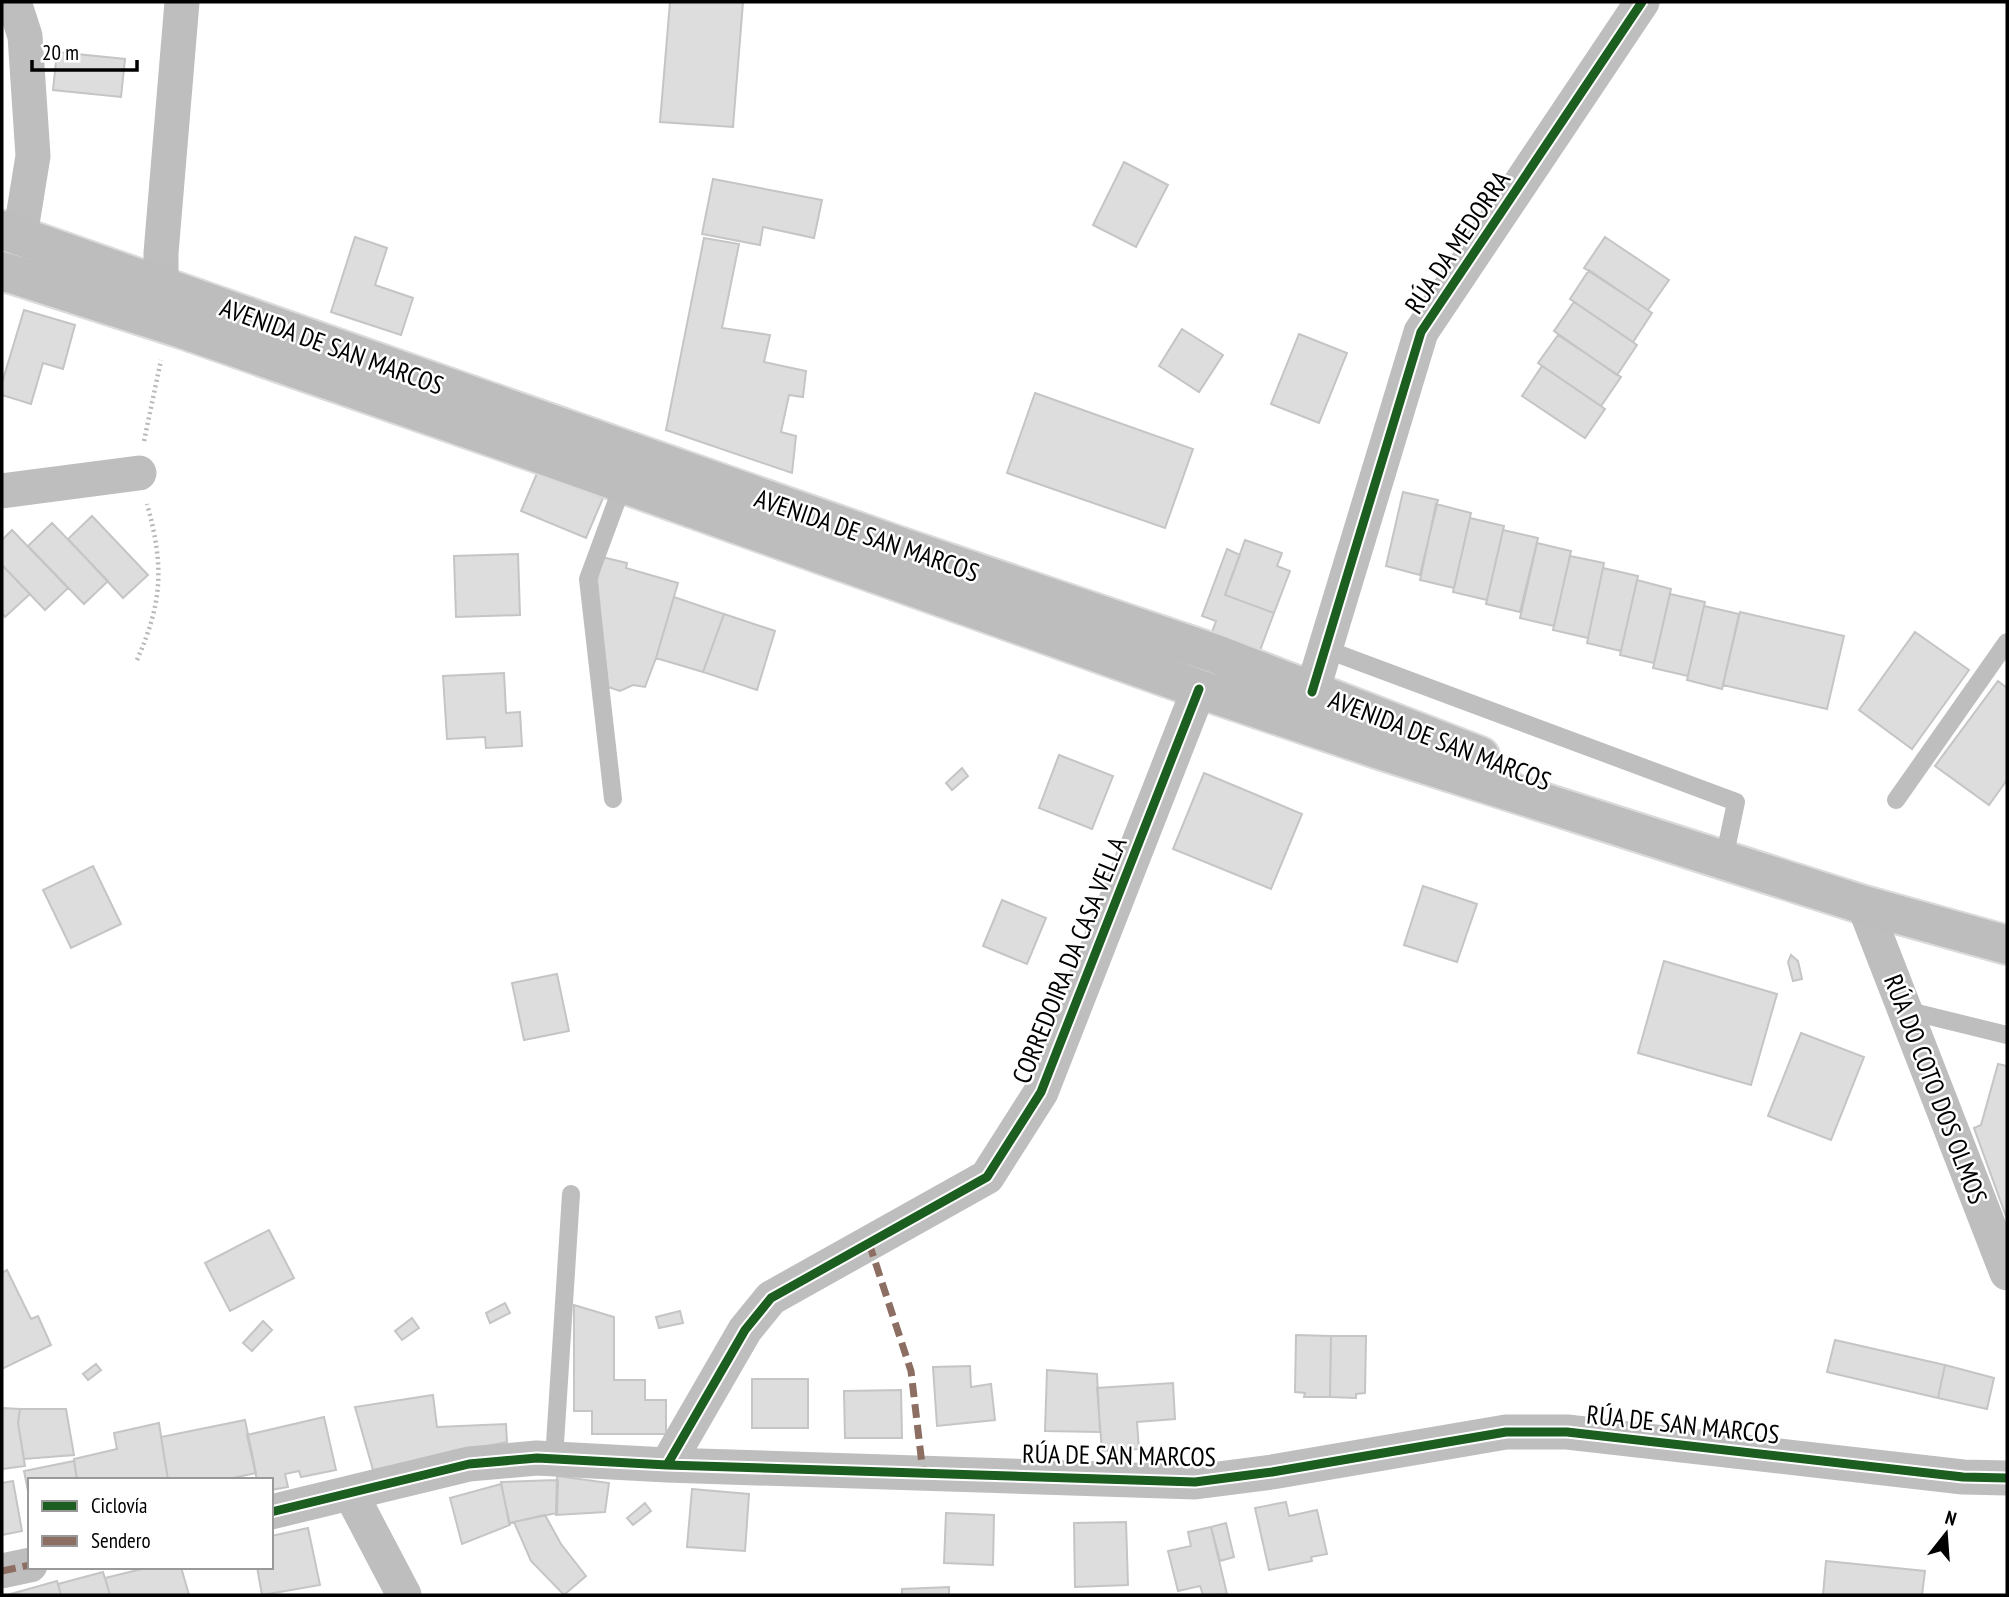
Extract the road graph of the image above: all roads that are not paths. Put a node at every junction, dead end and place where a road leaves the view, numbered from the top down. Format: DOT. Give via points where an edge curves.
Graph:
graph roads {
  1 [pos="14,2"];
  2 [pos="181,2"];
  3 [pos="1643,2"];
  4 [pos="8,239"];
  5 [pos="2,271"];
  6 [pos="161,285"];
  7 [pos="506,442"];
  8 [pos="139,473"];
  9 [pos="623,484"];
  10 [pos="2,491"];
  11 [pos="2007,642"];
  12 [pos="1325,649"];
  13 [pos="1199,689"];
  14 [pos="1312,692"];
  15 [pos="1380,750"];
  16 [pos="613,799"];
  17 [pos="1896,800"];
  18 [pos="1724,859"];
  19 [pos="1864,905"];
  20 [pos="2007,945"];
  21 [pos="1905,1010"];
  22 [pos="2007,1035"];
  23 [pos="571,1194"];
  24 [pos="2007,1273"];
  25 [pos="554,1459"];
  26 [pos="667,1465"];
  27 [pos="2007,1478"];
  28 [pos="351,1494"];
  29 [pos="273,1511"];
  30 [pos="28,1565"];
  31 [pos="2,1571"];
  32 [pos="404,1595"];
  1 -- 4 [label="street" via="25,36 33,156"];
  2 -- 6 [label="street"];
  3 -- 12 [label="street, RÚA DA MEDORRA" via="1421,332"];
  4 -- 6 [label="main road" via="123,290"];
  5 -- 7 [label="main road, AVENIDA DE SAN MARCOS"];
  6 -- 7 [label="main road" via="180,310 403,389"];
  6 -- 14 [label="main road, AVENIDA DE SAN MARCOS" via="1216,654"];
  7 -- 9 [label="main road, AVENIDA DE SAN MARCOS"];
  8 -- 10 [label="street"];
  9 -- 13 [label="main road, AVENIDA DE SAN MARCOS"];
  9 -- 16 [label="lane" via="588,579"];
  11 -- 17 [label="lane"];
  12 -- 14 [label="street, RÚA DA MEDORRA"];
  12 -- 18 [label="lane, AVENIDA DE SAN MARCOS" via="1736,802"];
  13 -- 14 [label="main road" via="1245,687 1281,698"];
  13 -- 15 [label="main road, AVENIDA DE SAN MARCOS"];
  13 -- 26 [label="street, CORREDOIRA DA CASA VELLA" via="1041,1092 987,1177 771,1298 745,1330"];
  14 -- 15 [label="main road" via="1323,714 1357,725"];
  14 -- 18 [label="main road, AVENIDA DE SAN MARCOS" via="1615,807"];
  15 -- 18 [label="main road, AVENIDA DE SAN MARCOS"];
  18 -- 19 [label="main road, AVENIDA DE SAN MARCOS"];
  19 -- 20 [label="main road, AVENIDA DE SAN MARCOS"];
  19 -- 21 [label="street, RÚA DO COTO DOS OLMOS"];
  21 -- 22 [label="lane"];
  21 -- 24 [label="street, RÚA DO COTO DOS OLMOS"];
  23 -- 25 [label="lane"];
  25 -- 26 [label="street, RÚA DE SAN MARCOS"];
  25 -- 28 [label="street, RÚA DE SAN MARCOS" via="468,1464"];
  26 -- 27 [label="street, RÚA DE SAN MARCOS" via="1195,1482 1506,1432 1537,1431"];
  28 -- 29 [label="street, RÚA DE SAN MARCOS"];
  28 -- 32 [label="street"];
  30 -- 31 [label="street"];
}
